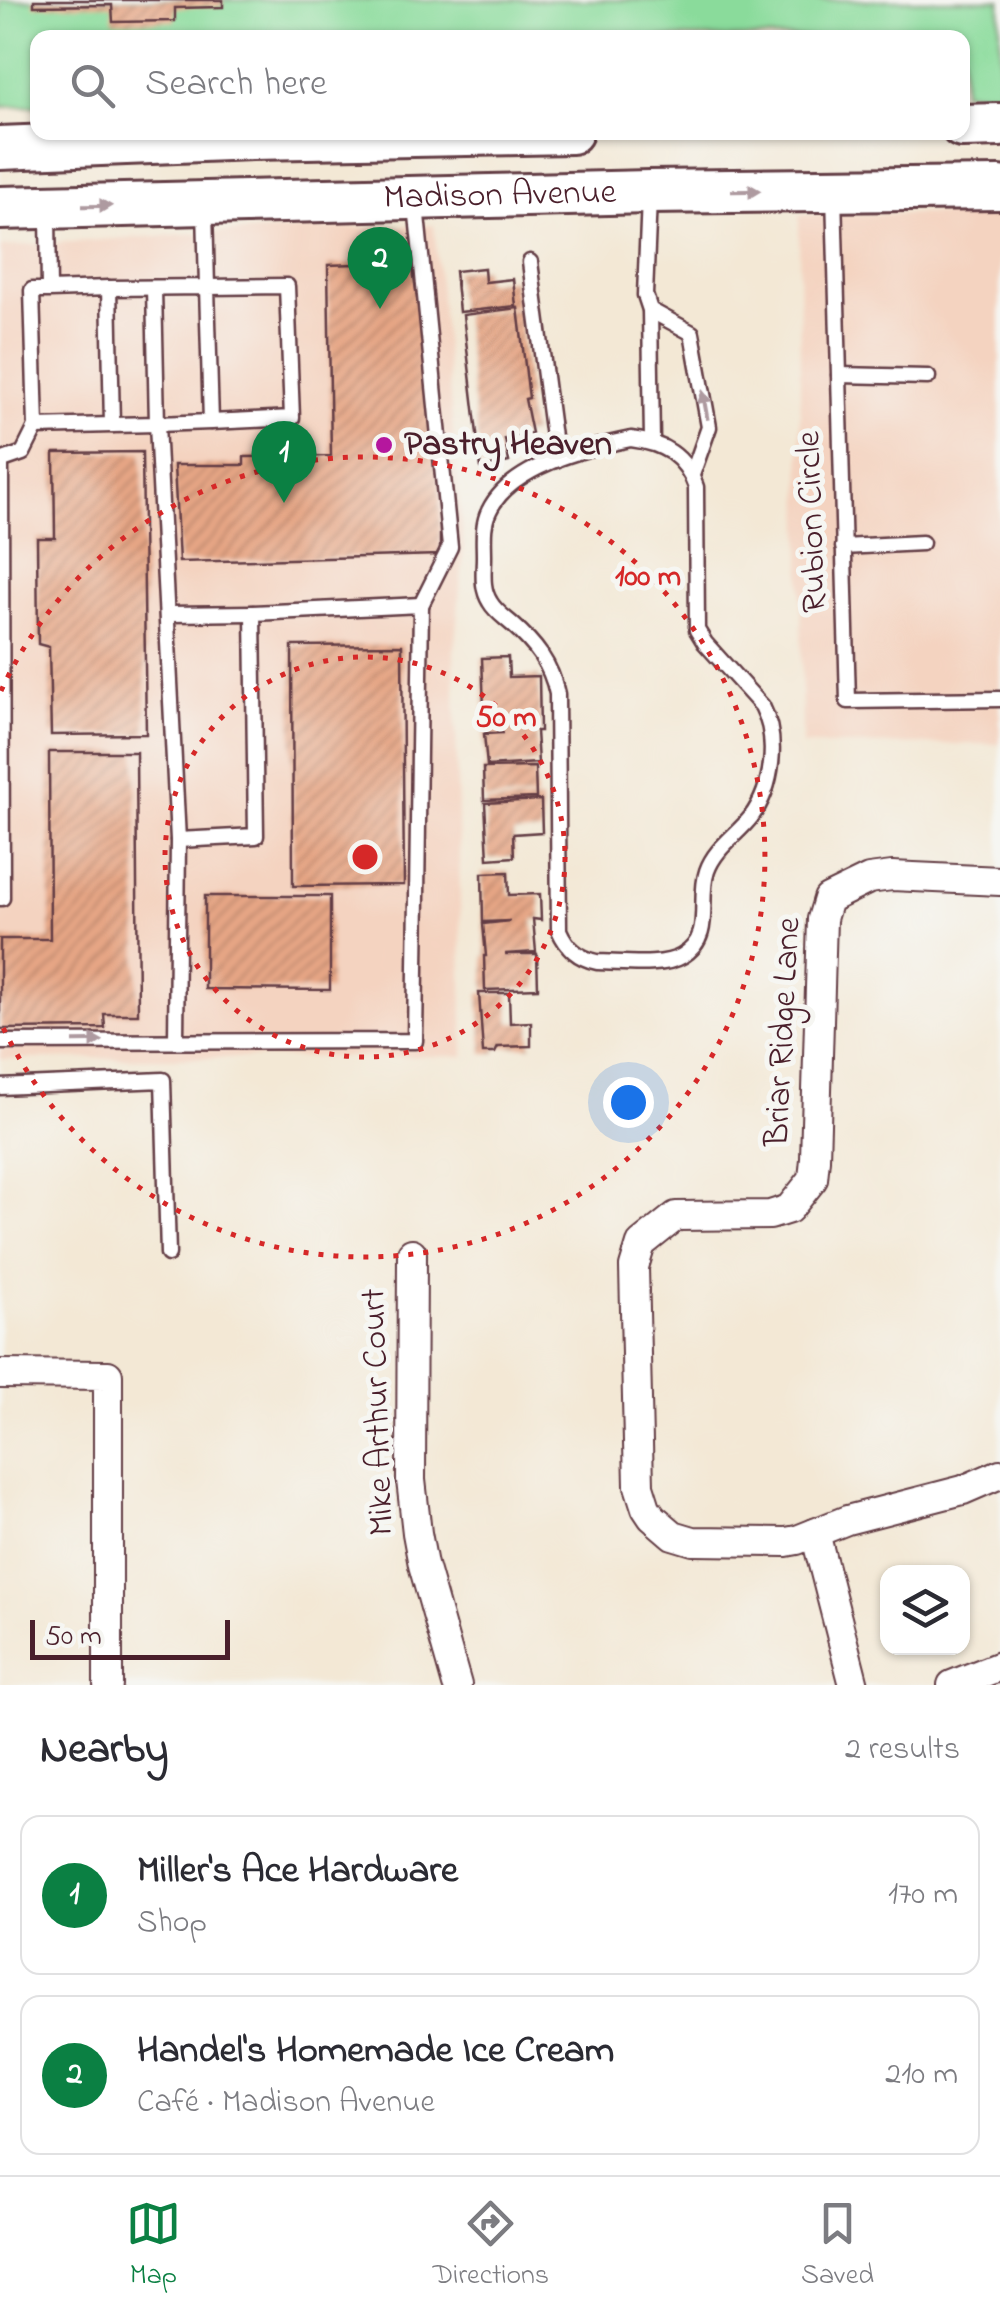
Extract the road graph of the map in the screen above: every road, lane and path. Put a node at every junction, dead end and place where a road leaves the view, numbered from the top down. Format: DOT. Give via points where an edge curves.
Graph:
graph roads {
  1 [pos="1000,125"];
  2 [pos="970,126"];
  3 [pos="202,140"];
  4 [pos="0,148"];
  5 [pos="1000,188"];
  6 [pos="834,190"];
  7 [pos="649,192"];
  8 [pos="415,198"];
  9 [pos="206,203"];
  10 [pos="48,207"];
  11 [pos="0,208"];
  12 [pos="530,262"];
  13 [pos="207,287"];
  14 [pos="109,288"];
  15 [pos="154,288"];
  16 [pos="50,290"];
  17 [pos="650,310"];
  18 [pos="839,375"];
  19 [pos="928,378"];
  20 [pos="210,422"];
  21 [pos="157,424"];
  22 [pos="112,425"];
  23 [pos="36,427"];
  24 [pos="652,441"];
  25 [pos="556,460"];
  26 [pos="1,461"];
  27 [pos="692,475"];
  28 [pos="922,542"];
  29 [pos="843,546"];
  30 [pos="421,605"];
  31 [pos="253,613"];
  32 [pos="168,614"];
  33 [pos="1000,700"];
  34 [pos="178,840"];
  35 [pos="1000,881"];
  36 [pos="0,898"];
  37 [pos="176,1040"];
  38 [pos="0,1042"];
  39 [pos="0,1088"];
  40 [pos="412,1253"];
  41 [pos="168,1254"];
  42 [pos="0,1374"];
  43 [pos="1000,1474"];
  44 [pos="815,1533"];
  45 [pos="1000,1666"];
  46 [pos="108,1685"];
  47 [pos="457,1685"];
  48 [pos="854,1685"];
  49 [pos="952,1685"];
  1 -- 2 [label="main road"];
  3 -- 4 [label="main road, Madison Avenue"];
  5 -- 6 [label="main road, Madison Avenue"];
  7 -- 6 [label="main road, Madison Avenue, one-way"];
  6 -- 18 [label="lane, Rubion Circle"];
  7 -- 8 [label="main road, Madison Avenue"];
  7 -- 17 [label="lane"];
  8 -- 9 [label="main road, Madison Avenue"];
  8 -- 30 [label="lane" via="450,546"];
  10 -- 9 [label="main road, Madison Avenue, one-way"];
  9 -- 13 [label="lane"];
  10 -- 11 [label="main road, Madison Avenue"];
  10 -- 16 [label="lane"];
  12 -- 25 [label="lane"];
  13 -- 15 [label="lane"];
  13 -- 20 [label="lane"];
  13 -- 20 [label="lane" via="287,286 292,418"];
  14 -- 15 [label="lane"];
  14 -- 16 [label="lane"];
  14 -- 22 [label="lane"];
  15 -- 21 [label="lane"];
  16 -- 23 [label="lane" via="32,290"];
  17 -- 24 [label="lane"];
  27 -- 17 [label="lane, one-way" via="709,427 692,332"];
  18 -- 19 [label="lane"];
  18 -- 29 [label="lane, Rubion Circle"];
  20 -- 21 [label="lane"];
  21 -- 22 [label="lane"];
  21 -- 32 [label="lane"];
  22 -- 23 [label="lane"];
  23 -- 26 [label="lane" via="23,453"];
  24 -- 25 [label="lane" via="631,439"];
  24 -- 27 [label="lane" via="681,459"];
  25 -- 27 [label="lane" via="497,496 484,529 484,588 495,609 543,656 554,679 559,930 570,950 597,962 663,962 691,949 701,934 712,858 751,817 770,776 768,717 698,630"];
  26 -- 36 [label="lane"];
  28 -- 29 [label="lane"];
  29 -- 33 [label="lane, Rubion Circle" via="848,701"];
  30 -- 31 [label="lane"];
  30 -- 37 [label="lane" via="415,1041"];
  31 -- 32 [label="lane"];
  31 -- 34 [label="lane" via="256,836"];
  32 -- 34 [label="lane"];
  34 -- 37 [label="lane"];
  35 -- 44 [label="street, Briar Ridge Lane" via="892,876 828,900 822,918 813,1179 789,1209 676,1216 641,1244 636,1257 639,1486 646,1508 665,1530 693,1541 786,1542"];
  38 -- 37 [label="lane, one-way"];
  39 -- 41 [label="lane" via="163,1080"];
  40 -- 47 [label="street, Mike Arthur Court" via="417,1533"];
  42 -- 46 [label="street" via="108,1375"];
  43 -- 44 [label="street, Briar Ridge Lane"];
  44 -- 48 [label="street"];
  45 -- 49 [label="street"];
}
